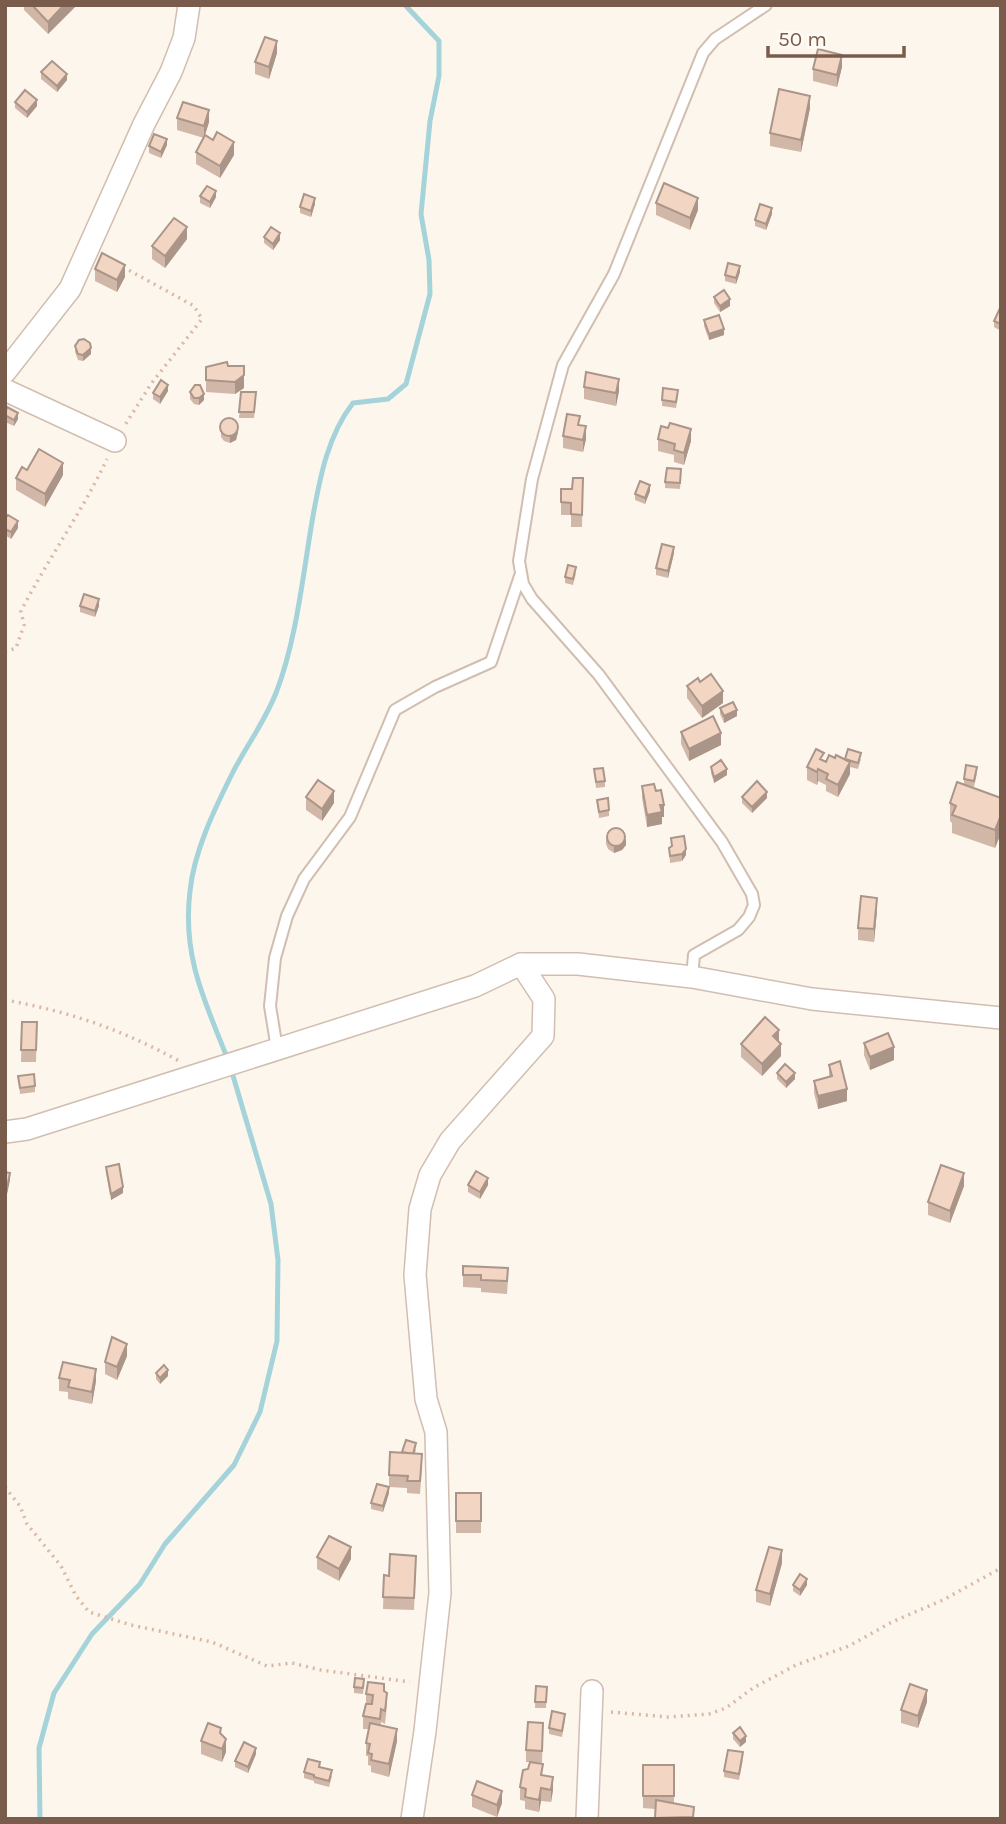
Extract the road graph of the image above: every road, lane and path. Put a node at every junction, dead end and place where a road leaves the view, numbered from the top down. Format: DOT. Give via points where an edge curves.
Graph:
graph roads {
  1 [pos="189,5"];
  2 [pos="766,5"];
  3 [pos="89,247"];
  4 [pos="5,372"];
  5 [pos="5,390"];
  6 [pos="115,441"];
  7 [pos="521,574"];
  8 [pos="5,652"];
  9 [pos="522,964"];
  10 [pos="692,977"];
  11 [pos="5,1000"];
  12 [pos="1001,1018"];
  13 [pos="270,1051"];
  14 [pos="197,1073"];
  15 [pos="5,1132"];
  16 [pos="5,1488"];
  17 [pos="1001,1568"];
  18 [pos="430,1686"];
  19 [pos="592,1701"];
  20 [pos="412,1819"];
  21 [pos="587,1819"];
  1 -- 3 [label="street" via="184,38 171,72"];
  2 -- 7 [label="lane" via="715,38 703,53 614,274 563,365 532,479"];
  3 -- 4 [label="street" via="70,289"];
  3 -- 6 [label="path" via="194,306 202,319 151,384"];
  5 -- 6 [label="street"];
  6 -- 8 [label="path" via="90,494 21,611 24,625 16,648"];
  7 -- 10 [label="lane" via="532,599 599,675 722,842 752,894 754,905 738,930 694,955"];
  7 -- 13 [label="lane" via="491,662 395,710 350,817 304,879 275,958"];
  9 -- 10 [label="street" via="578,964"];
  9 -- 13 [label="street" via="475,986"];
  9 -- 18 [label="street" via="544,999 542,1036 450,1141 430,1175 420,1209 415,1275 426,1399 436,1432 440,1592"];
  10 -- 12 [label="street" via="812,999"];
  11 -- 14 [label="path" via="69,1013 142,1040"];
  13 -- 14 [label="street"];
  14 -- 15 [label="street" via="27,1129"];
  16 -- 18 [label="path" via="89,1612 212,1642 267,1666 292,1663"];
  17 -- 19 [label="path" via="849,1646 796,1665 709,1714 668,1717"];
  18 -- 20 [label="street"];
  19 -- 21 [label="street"];
}
